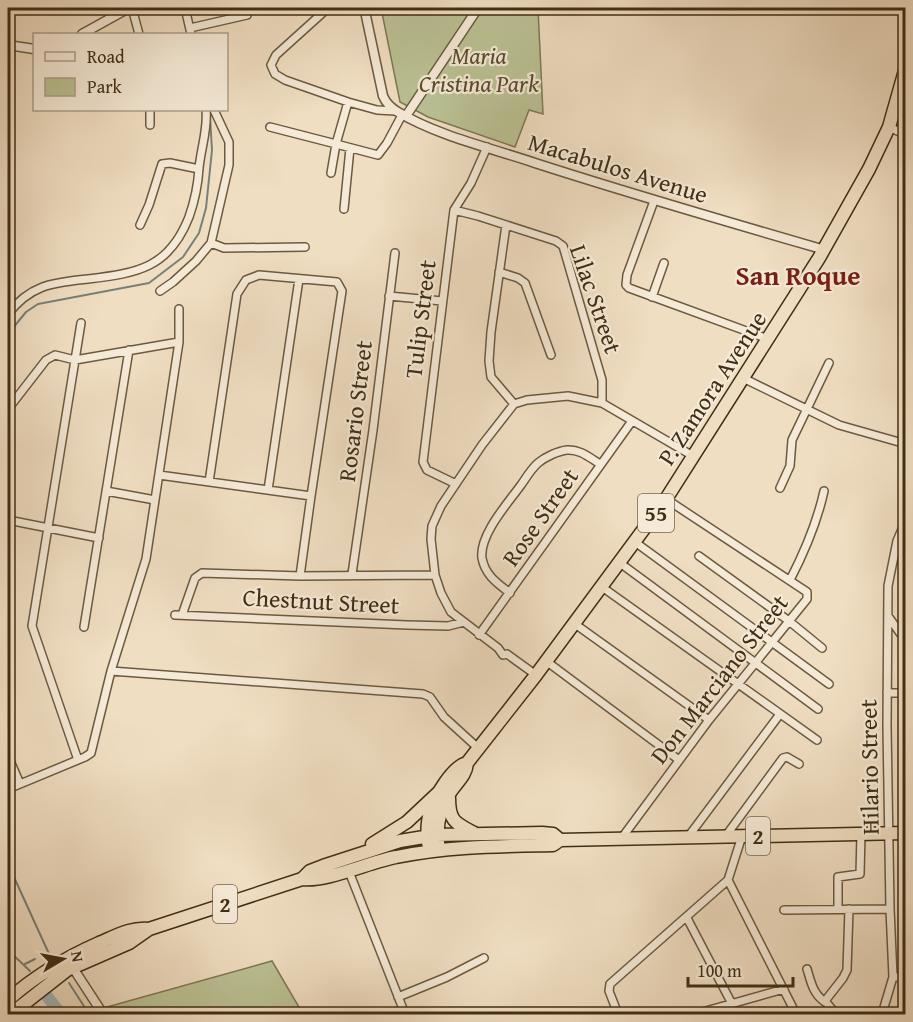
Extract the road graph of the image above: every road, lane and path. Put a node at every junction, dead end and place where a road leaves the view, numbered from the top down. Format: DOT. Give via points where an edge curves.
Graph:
graph roads {
  1 [pos="131,8"];
  2 [pos="185,8"];
  3 [pos="328,8"];
  4 [pos="366,8"];
  5 [pos="478,8"];
  6 [pos="247,15"];
  7 [pos="190,32"];
  8 [pos="84,33"];
  9 [pos="139,33"];
  10 [pos="8,45"];
  11 [pos="33,49"];
  12 [pos="905,68"];
  13 [pos="348,102"];
  14 [pos="150,111"];
  15 [pos="206,111"];
  16 [pos="214,111"];
  17 [pos="401,114"];
  18 [pos="150,125"];
  19 [pos="270,127"];
  20 [pos="889,127"];
  21 [pos="906,135"];
  22 [pos="336,144"];
  23 [pos="487,147"];
  24 [pos="350,148"];
  25 [pos="199,169"];
  26 [pos="331,173"];
  27 [pos="654,201"];
  28 [pos="344,209"];
  29 [pos="454,210"];
  30 [pos="140,225"];
  31 [pos="506,225"];
  32 [pos="211,243"];
  33 [pos="305,247"];
  34 [pos="825,250"];
  35 [pos="395,253"];
  36 [pos="664,263"];
  37 [pos="499,272"];
  38 [pos="298,279"];
  39 [pos="160,291"];
  40 [pos="389,296"];
  41 [pos="652,297"];
  42 [pos="442,301"];
  43 [pos="179,309"];
  44 [pos="8,314"];
  45 [pos="81,323"];
  46 [pos="768,339"];
  47 [pos="179,342"];
  48 [pos="129,350"];
  49 [pos="551,356"];
  50 [pos="75,360"];
  51 [pos="829,363"];
  52 [pos="743,378"];
  53 [pos="602,403"];
  54 [pos="514,404"];
  55 [pos="8,409"];
  56 [pos="806,410"];
  57 [pos="632,420"];
  58 [pos="8,442"];
  59 [pos="906,444"];
  60 [pos="8,455"];
  61 [pos="693,456"];
  62 [pos="600,464"];
  63 [pos="159,475"];
  64 [pos="209,482"];
  65 [pos="456,484"];
  66 [pos="780,488"];
  67 [pos="268,490"];
  68 [pos="106,491"];
  69 [pos="824,491"];
  70 [pos="311,496"];
  71 [pos="666,499"];
  72 [pos="155,500"];
  73 [pos="8,520"];
  74 [pos="906,520"];
  75 [pos="48,529"];
  76 [pos="99,538"];
  77 [pos="635,542"];
  78 [pos="699,556"];
  79 [pos="620,563"];
  80 [pos="352,574"];
  81 [pos="435,575"];
  82 [pos="300,576"];
  83 [pos="790,580"];
  84 [pos="602,587"];
  85 [pos="510,593"];
  86 [pos="887,615"];
  87 [pos="789,621"];
  88 [pos="464,622"];
  89 [pos="574,624"];
  90 [pos="84,627"];
  91 [pos="479,635"];
  92 [pos="906,636"];
  93 [pos="772,642"];
  94 [pos="822,648"];
  95 [pos="546,661"];
  96 [pos="755,662"];
  97 [pos="111,670"];
  98 [pos="536,675"];
  99 [pos="738,683"];
  100 [pos="829,684"];
  101 [pos="887,693"];
  102 [pos="906,693"];
  103 [pos="818,709"];
  104 [pos="780,714"];
  105 [pos="709,720"];
  106 [pos="817,740"];
  107 [pos="478,748"];
  108 [pos="8,756"];
  109 [pos="78,760"];
  110 [pos="679,760"];
  111 [pos="799,764"];
  112 [pos="20,784"];
  113 [pos="8,789"];
  114 [pos="445,793"];
  115 [pos="906,833"];
  116 [pos="475,834"];
  117 [pos="861,834"];
  118 [pos="889,834"];
  119 [pos="432,835"];
  120 [pos="742,836"];
  121 [pos="688,837"];
  122 [pos="725,837"];
  123 [pos="621,839"];
  124 [pos="560,840"];
  125 [pos="434,850"];
  126 [pos="355,854"];
  127 [pos="348,869"];
  128 [pos="302,879"];
  129 [pos="728,880"];
  130 [pos="838,909"];
  131 [pos="849,909"];
  132 [pos="890,909"];
  133 [pos="784,910"];
  134 [pos="687,918"];
  135 [pos="149,929"];
  136 [pos="484,958"];
  137 [pos="73,968"];
  138 [pos="807,969"];
  139 [pos="893,977"];
  140 [pos="906,977"];
  141 [pos="784,989"];
  142 [pos="398,997"];
  143 [pos="8,1000"];
  144 [pos="825,1002"];
  145 [pos="732,1004"];
  146 [pos="10,1014"];
  147 [pos="103,1014"];
  148 [pos="405,1014"];
  149 [pos="618,1014"];
  150 [pos="695,1014"];
  151 [pos="796,1014"];
  152 [pos="836,1014"];
  153 [pos="882,1014"];
  1 -- 8 [label="street"];
  1 -- 9 [label="street"];
  2 -- 7 [label="street"];
  3 -- 13 [label="street" via="276,55 271,65 279,77"];
  4 -- 17 [label="street" via="383,96"];
  5 -- 17 [label="street"];
  6 -- 7 [label="street"];
  10 -- 11 [label="street"];
  12 -- 20 [label="highway, P. Zamora Avenue / 55"];
  13 -- 17 [label="street"];
  13 -- 22 [label="street"];
  14 -- 18 [label="street"];
  15 -- 25 [label="street"];
  16 -- 32 [label="street" via="229,142 229,165"];
  17 -- 23 [label="street, Macabulos Avenue"];
  17 -- 24 [label="street" via="378,155"];
  19 -- 22 [label="street"];
  20 -- 21 [label="street"];
  20 -- 34 [label="highway, P. Zamora Avenue / 55"];
  22 -- 24 [label="street"];
  22 -- 26 [label="street"];
  23 -- 27 [label="street, Macabulos Avenue"];
  23 -- 29 [label="street, Tulip Street"];
  24 -- 28 [label="street"];
  25 -- 30 [label="street" via="162,164"];
  25 -- 44 [label="street" via="198,187 186,225 163,258 128,273 53,282 33,291"];
  27 -- 34 [label="street, Macabulos Avenue"];
  27 -- 41 [label="street" via="626,285"];
  29 -- 31 [label="street, Lilac Street"];
  29 -- 42 [label="street, Tulip Street"];
  31 -- 37 [label="street"];
  31 -- 53 [label="street, Lilac Street" via="563,246 602,380"];
  32 -- 33 [label="street" via="224,248"];
  32 -- 39 [label="street"];
  34 -- 46 [label="highway, P. Zamora Avenue / 55"];
  35 -- 40 [label="street, Rosario Street"];
  36 -- 41 [label="street"];
  37 -- 49 [label="street" via="525,283"];
  37 -- 54 [label="street" via="489,361 491,377"];
  38 -- 64 [label="street" via="253,276 237,294"];
  38 -- 67 [label="street"];
  38 -- 70 [label="street" via="337,282 342,291"];
  40 -- 42 [label="street"];
  40 -- 80 [label="street, Rosario Street"];
  41 -- 46 [label="street"];
  42 -- 65 [label="street, Tulip Street" via="423,462 427,470"];
  43 -- 47 [label="street"];
  45 -- 50 [label="street"];
  46 -- 52 [label="highway, P. Zamora Avenue / 55"];
  47 -- 48 [label="street"];
  47 -- 63 [label="street"];
  48 -- 50 [label="street"];
  48 -- 68 [label="street"];
  50 -- 55 [label="street" via="55,355 46,360"];
  50 -- 75 [label="street"];
  51 -- 56 [label="street"];
  52 -- 56 [label="street"];
  52 -- 61 [label="highway, P. Zamora Avenue / 55"];
  53 -- 54 [label="street" via="568,396"];
  53 -- 57 [label="street"];
  54 -- 65 [label="street"];
  56 -- 59 [label="street" via="839,425"];
  56 -- 66 [label="street" via="792,440 790,466"];
  57 -- 61 [label="street"];
  57 -- 62 [label="street, Rose Street"];
  58 -- 60 [label="street"];
  61 -- 71 [label="highway, P. Zamora Avenue / 55"];
  62 -- 85 [label="street, Rose Street"];
  62 -- 85 [label="street" via="579,451 565,450 548,457 537,464 492,525 482,558 494,582"];
  63 -- 64 [label="street"];
  63 -- 72 [label="street"];
  64 -- 67 [label="street"];
  65 -- 81 [label="street" via="432,526"];
  67 -- 70 [label="street"];
  68 -- 72 [label="street"];
  68 -- 76 [label="street"];
  69 -- 83 [label="street" via="817,521"];
  70 -- 82 [label="street"];
  71 -- 77 [label="highway, P. Zamora Avenue / 55"];
  71 -- 83 [label="street, Don Marciano Street"];
  72 -- 97 [label="street" via="146,559"];
  73 -- 75 [label="street"];
  74 -- 86 [label="street, Hilario Street" via="897,541 888,586"];
  75 -- 76 [label="street"];
  75 -- 109 [label="street" via="32,626"];
  76 -- 90 [label="street"];
  77 -- 79 [label="highway, P. Zamora Avenue / 55"];
  77 -- 93 [label="street"];
  78 -- 87 [label="street"];
  79 -- 84 [label="highway, P. Zamora Avenue / 55"];
  79 -- 96 [label="street"];
  80 -- 81 [label="street"];
  80 -- 82 [label="street"];
  81 -- 88 [label="street" via="452,612"];
  82 -- 88 [label="street, Chestnut Street" via="198,574 178,615 407,625 448,626"];
  83 -- 87 [label="street, Don Marciano Street" via="807,592 807,599"];
  84 -- 89 [label="highway, P. Zamora Avenue / 55"];
  84 -- 99 [label="street"];
  85 -- 91 [label="street, Rose Street"];
  86 -- 92 [label="street"];
  86 -- 101 [label="street, Hilario Street"];
  87 -- 93 [label="street, Don Marciano Street"];
  87 -- 94 [label="street"];
  88 -- 91 [label="street"];
  89 -- 95 [label="highway, P. Zamora Avenue / 55"];
  89 -- 105 [label="street"];
  91 -- 98 [label="street" via="506,650"];
  93 -- 96 [label="street, Don Marciano Street"];
  93 -- 100 [label="street"];
  95 -- 98 [label="highway, P. Zamora Avenue / 55"];
  95 -- 110 [label="street"];
  96 -- 99 [label="street, Don Marciano Street"];
  96 -- 103 [label="street"];
  97 -- 107 [label="street" via="423,694"];
  97 -- 109 [label="street" via="93,749"];
  98 -- 107 [label="highway, P. Zamora Avenue / 55"];
  99 -- 104 [label="street"];
  99 -- 105 [label="street, Don Marciano Street"];
  101 -- 102 [label="street"];
  101 -- 118 [label="street, Hilario Street"];
  104 -- 106 [label="street"];
  104 -- 121 [label="street"];
  105 -- 110 [label="street, Don Marciano Street"];
  107 -- 114 [label="highway, P. Zamora Avenue / 55" via="467,763 460,765"];
  108 -- 112 [label="street"];
  109 -- 112 [label="street"];
  110 -- 123 [label="street, Don Marciano Street"];
  111 -- 122 [label="street" via="783,758"];
  112 -- 113 [label="street"];
  114 -- 116 [label="highway" via="450,817"];
  114 -- 119 [label="highway, P. Zamora Avenue / 55" via="431,810"];
  114 -- 126 [label="highway"];
  115 -- 118 [label="highway, 2"];
  116 -- 119 [label="highway, 2"];
  116 -- 124 [label="highway, 2" via="553,834"];
  117 -- 118 [label="highway, 2"];
  117 -- 120 [label="highway, 2"];
  117 -- 130 [label="street" via="860,874 838,877"];
  118 -- 132 [label="street, Hilario Street"];
  119 -- 125 [label="highway, P. Zamora Avenue / 55"];
  119 -- 126 [label="highway, 2"];
  120 -- 122 [label="highway, 2"];
  120 -- 129 [label="street"];
  121 -- 122 [label="highway, 2"];
  121 -- 123 [label="highway, 2"];
  123 -- 124 [label="highway, 2"];
  124 -- 125 [label="highway, 2" via="553,845"];
  125 -- 127 [label="highway, 2"];
  126 -- 128 [label="highway, 2" via="310,871"];
  127 -- 128 [label="highway, 2" via="315,881"];
  127 -- 142 [label="street"];
  128 -- 135 [label="highway, 2"];
  129 -- 134 [label="street"];
  129 -- 141 [label="street"];
  130 -- 131 [label="street"];
  130 -- 133 [label="street"];
  131 -- 132 [label="street"];
  131 -- 144 [label="street" via="847,970"];
  132 -- 139 [label="street, Hilario Street"];
  134 -- 145 [label="street"];
  134 -- 149 [label="street" via="610,984"];
  135 -- 137 [label="highway, 2" via="129,944"];
  135 -- 143 [label="highway, 2" via="130,930 75,954 40,974"];
  136 -- 142 [label="street"];
  137 -- 146 [label="highway, 2"];
  137 -- 147 [label="street"];
  138 -- 144 [label="street" via="817,995"];
  139 -- 140 [label="street"];
  139 -- 153 [label="street, Hilario Street"];
  141 -- 145 [label="street"];
  141 -- 151 [label="street"];
  142 -- 148 [label="street"];
  144 -- 152 [label="street"];
  145 -- 150 [label="street"];
}
